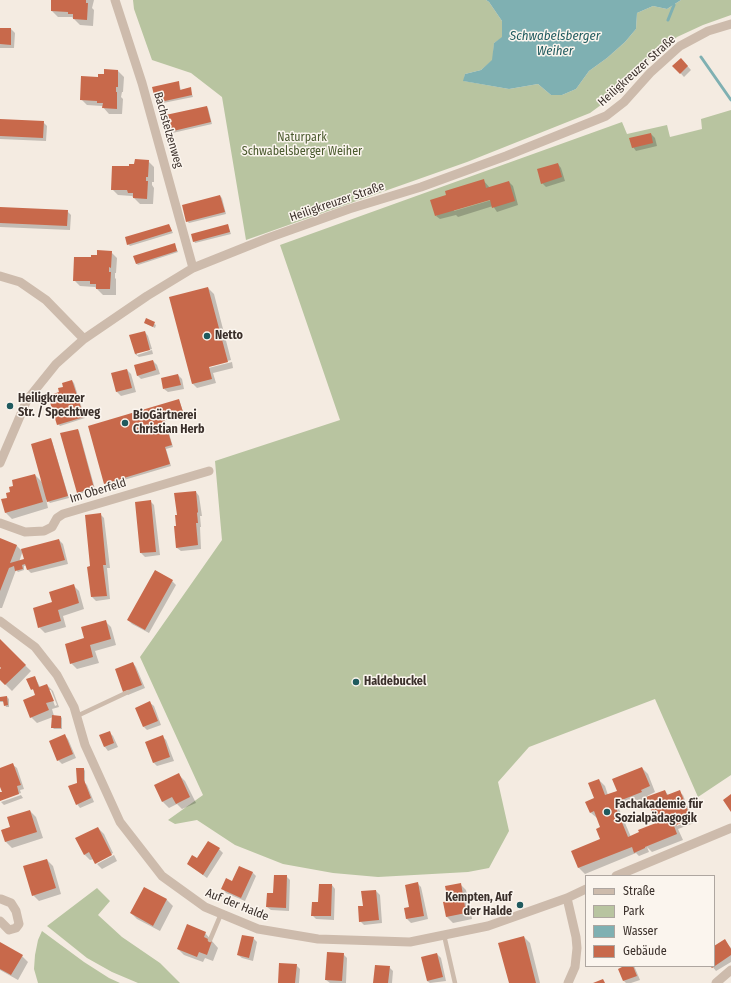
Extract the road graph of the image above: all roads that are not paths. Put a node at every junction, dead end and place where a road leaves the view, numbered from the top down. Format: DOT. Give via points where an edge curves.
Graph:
graph roads {
  1 [pos="115,0"];
  2 [pos="731,24"];
  3 [pos="193,268"];
  4 [pos="0,276"];
  5 [pos="84,339"];
  6 [pos="0,463"];
  7 [pos="209,471"];
  8 [pos="0,523"];
  9 [pos="0,621"];
  10 [pos="128,692"];
  11 [pos="77,716"];
  12 [pos="731,828"];
  13 [pos="618,875"];
  14 [pos="585,889"];
  15 [pos="567,898"];
  16 [pos="0,900"];
  17 [pos="221,914"];
  18 [pos="0,920"];
  19 [pos="444,935"];
  20 [pos="210,940"];
  21 [pos="731,970"];
  22 [pos="455,983"];
  23 [pos="568,983"];
  24 [pos="716,983"];
  1 -- 3 [label="street, Bachstelzenweg" via="142,83"];
  2 -- 3 [label="street, Heiligkreuzer Straße" via="708,31 680,46 650,73 624,102 606,116 421,187 349,209"];
  3 -- 5 [label="street, Heiligkreuzer Straße"];
  4 -- 5 [label="street" via="20,282 46,300"];
  5 -- 6 [label="street, Heiligkreuzer Straße" via="56,364 27,400"];
  7 -- 8 [label="street, Im Oberfeld" via="64,514 44,532 24,532"];
  9 -- 11 [label="street, Auf der Halde" via="37,650 57,674"];
  10 -- 11 [label="lane"];
  11 -- 17 [label="street, Auf der Halde" via="85,745 120,822 162,876 204,907"];
  12 -- 13 [label="street"];
  14 -- 15 [label="street, Auf der Halde"];
  15 -- 19 [label="street, Auf der Halde" via="488,926"];
  15 -- 23 [label="street" via="577,948 575,967"];
  16 -- 18 [label="street" via="11,903 19,924 9,930"];
  17 -- 19 [label="street, Auf der Halde" via="258,929 318,939 410,942"];
  17 -- 20 [label="lane"];
  19 -- 22 [label="lane"];
  21 -- 24 [label="street"];
}
